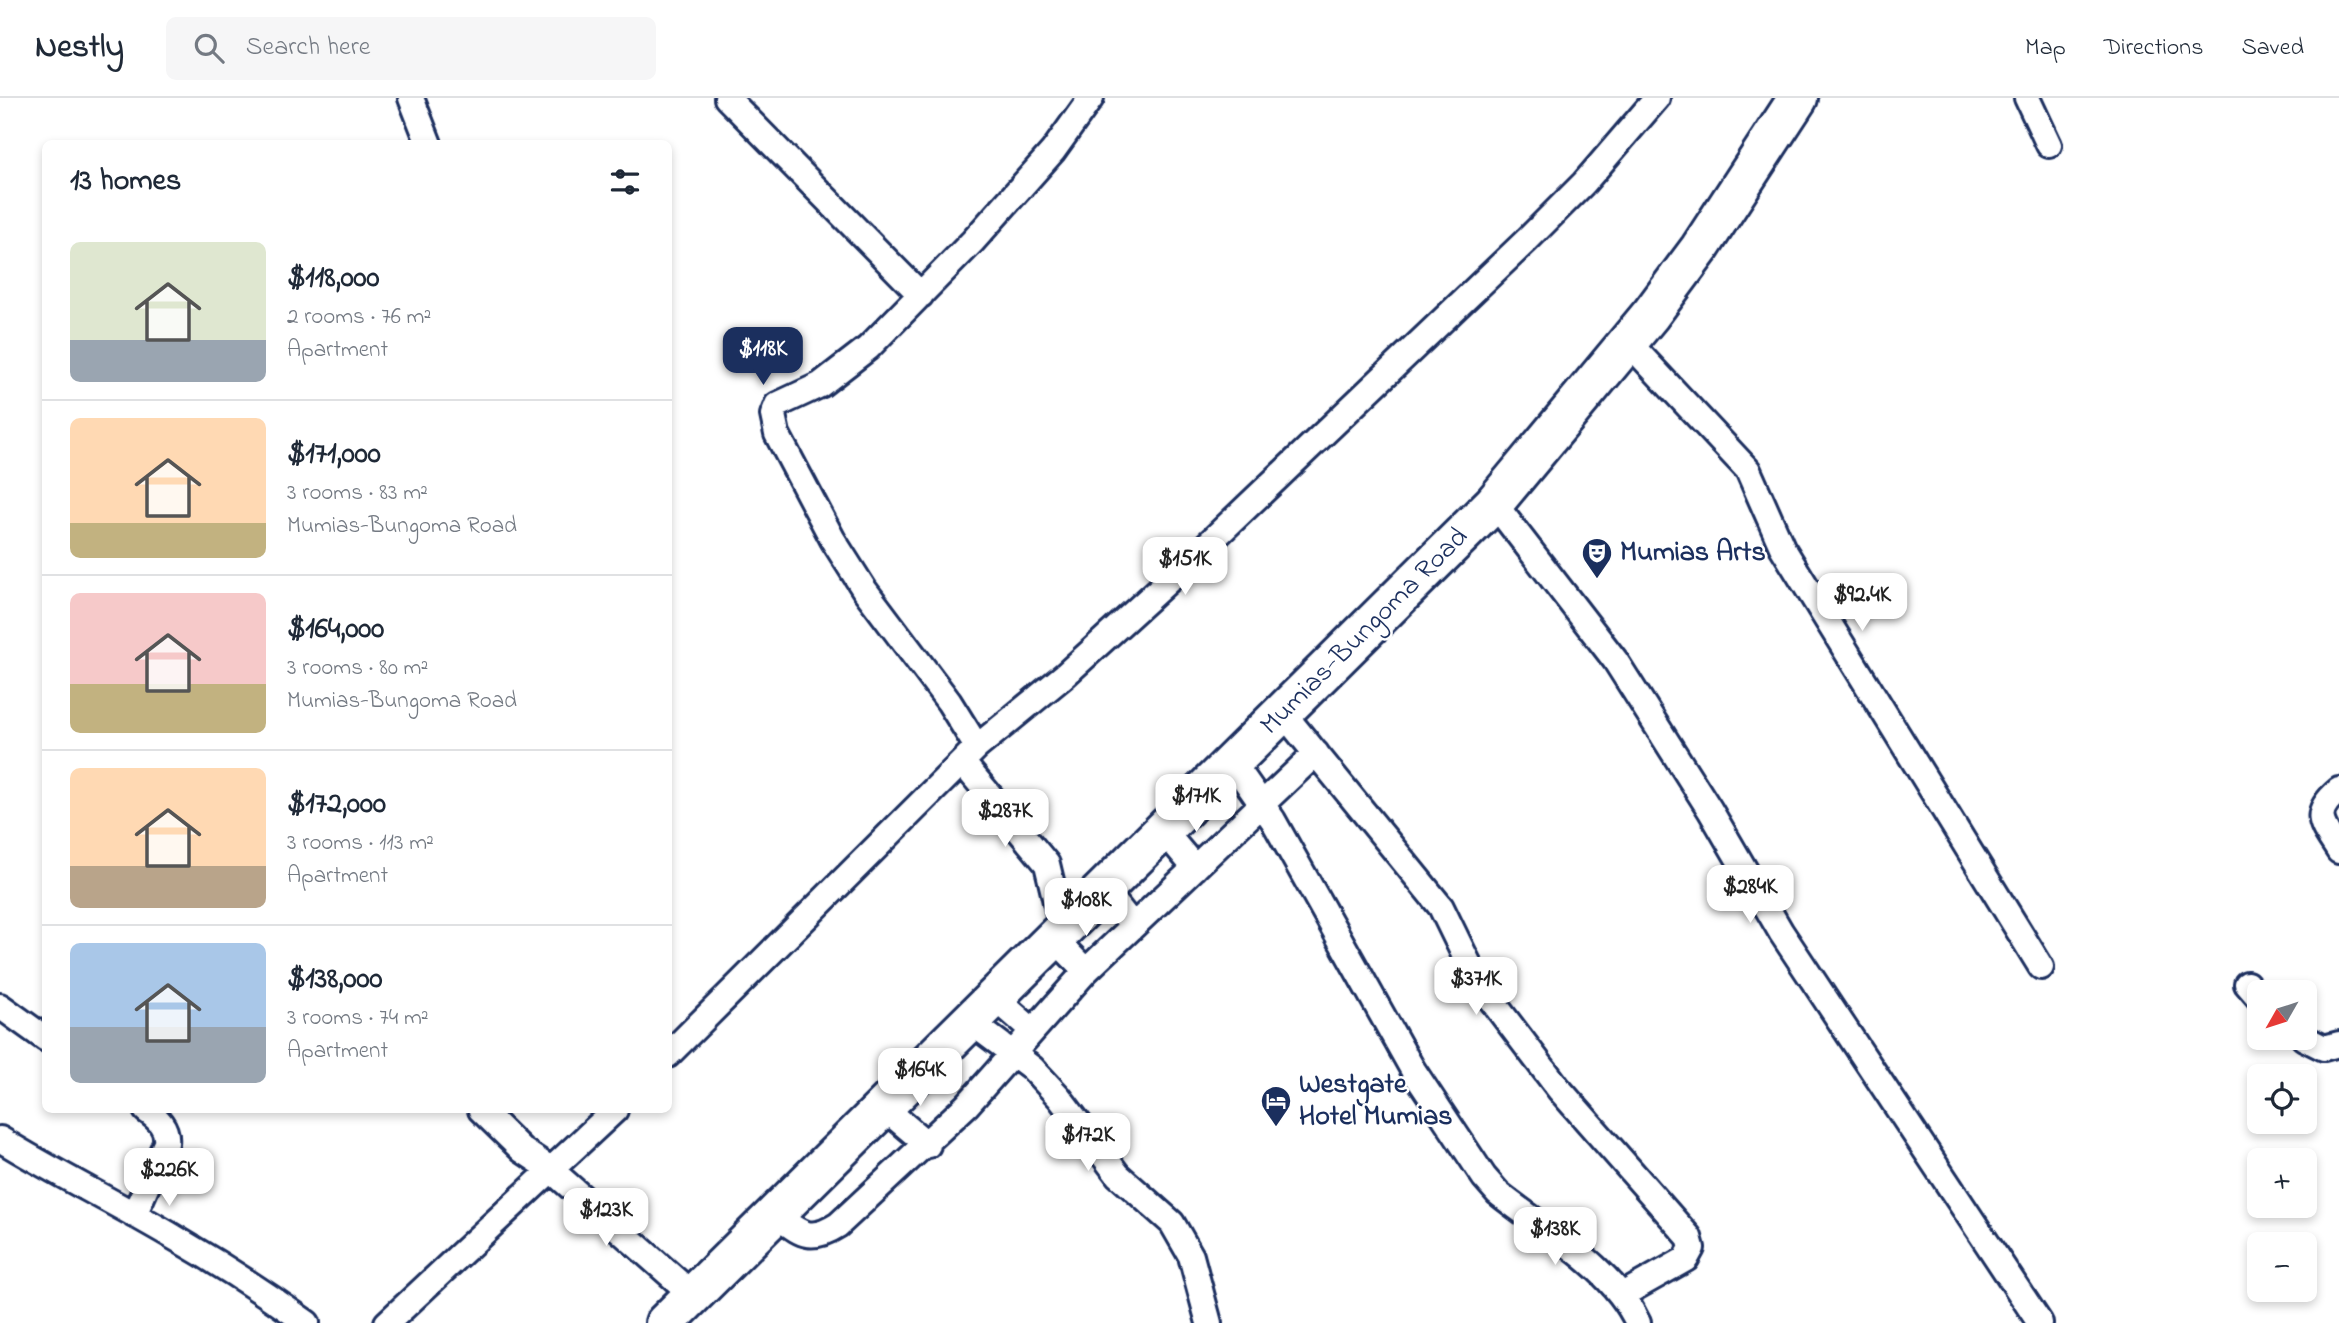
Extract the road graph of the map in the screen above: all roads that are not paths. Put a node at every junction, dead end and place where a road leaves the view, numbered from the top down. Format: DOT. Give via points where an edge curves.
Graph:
graph roads {
  1 [pos="411,98"];
  2 [pos="727,98"];
  3 [pos="1091,98"];
  4 [pos="1657,98"];
  5 [pos="1798,98"];
  6 [pos="2027,98"];
  7 [pos="427,140"];
  8 [pos="2049,145"];
  9 [pos="921,295"];
  10 [pos="1629,343"];
  11 [pos="1494,503"];
  12 [pos="1283,713"];
  13 [pos="1316,754"];
  14 [pos="969,755"];
  15 [pos="1233,763"];
  16 [pos="2339,790"];
  17 [pos="1263,806"];
  18 [pos="1163,830"];
  19 [pos="2339,851"];
  20 [pos="1195,868"];
  21 [pos="1103,888"];
  22 [pos="1133,926"];
  23 [pos="1058,932"];
  24 [pos="2041,967"];
  25 [pos="1086,971"];
  26 [pos="0,1006"];
  27 [pos="980,1008"];
  28 [pos="1032,1030"];
  29 [pos="42,1037"];
  30 [pos="2317,1044"];
  31 [pos="2339,1044"];
  32 [pos="672,1051"];
  33 [pos="1013,1052"];
  34 [pos="882,1106"];
  35 [pos="150,1113"];
  36 [pos="484,1113"];
  37 [pos="612,1113"];
  38 [pos="0,1139"];
  39 [pos="928,1145"];
  40 [pos="549,1168"];
  41 [pos="774,1214"];
  42 [pos="134,1215"];
  43 [pos="693,1295"];
  44 [pos="1622,1295"];
  45 [pos="307,1323"];
  46 [pos="387,1323"];
  47 [pos="665,1323"];
  48 [pos="1209,1323"];
  49 [pos="1638,1323"];
  50 [pos="2040,1323"];
  1 -- 7 [label="street"];
  2 -- 9 [label="street"];
  3 -- 9 [label="street" via="1053,151"];
  4 -- 14 [label="street" via="1584,183 1527,240 1219,534 1065,675"];
  5 -- 10 [label="highway, Mumias-Bungoma Road" via="1700,248"];
  6 -- 8 [label="street"];
  9 -- 14 [label="street" via="850,363 820,385 777,405 774,423 833,540 941,690"];
  10 -- 11 [label="highway, Mumias-Bungoma Road"];
  10 -- 24 [label="street" via="1748,470 1782,547"];
  11 -- 12 [label="highway, Mumias-Bungoma Road"];
  11 -- 50 [label="street" via="1615,660 1781,932"];
  12 -- 13 [label="street"];
  12 -- 15 [label="highway, Mumias-Bungoma Road"];
  13 -- 17 [label="street"];
  13 -- 44 [label="street" via="1441,907 1471,970 1559,1089 1689,1237 1692,1248 1686,1259"];
  14 -- 23 [label="street" via="1047,864"];
  14 -- 32 [label="street"];
  15 -- 17 [label="street"];
  15 -- 18 [label="highway, Mumias-Bungoma Road"];
  16 -- 19 [label="street" via="2320,813"];
  17 -- 20 [label="street"];
  17 -- 44 [label="street" via="1413,1070 1484,1177"];
  18 -- 20 [label="street"];
  18 -- 21 [label="highway, Mumias-Bungoma Road"];
  20 -- 22 [label="street"];
  21 -- 22 [label="street"];
  21 -- 23 [label="highway, Mumias-Bungoma Road"];
  22 -- 25 [label="street"];
  23 -- 25 [label="street"];
  23 -- 27 [label="highway, Mumias-Bungoma Road"];
  25 -- 28 [label="street"];
  26 -- 29 [label="street"];
  27 -- 28 [label="street"];
  27 -- 33 [label="street"];
  27 -- 34 [label="highway, Mumias-Bungoma Road"];
  28 -- 33 [label="street"];
  30 -- 31 [label="street" via="2324,1048"];
  33 -- 39 [label="street"];
  33 -- 48 [label="street" via="1059,1097 1118,1175 1172,1223 1191,1256"];
  34 -- 39 [label="street"];
  34 -- 41 [label="highway, Mumias-Bungoma Road"];
  35 -- 42 [label="street" via="160,1121 166,1143"];
  36 -- 40 [label="street" via="522,1150"];
  37 -- 40 [label="street"];
  38 -- 42 [label="street" via="65,1180"];
  39 -- 41 [label="street" via="822,1235 804,1235"];
  40 -- 43 [label="street"];
  40 -- 46 [label="street"];
  41 -- 43 [label="highway, Mumias-Bungoma Road"];
  42 -- 45 [label="street" via="247,1281"];
  43 -- 47 [label="highway, Mumias-Bungoma Road"];
  44 -- 49 [label="street"];
}
